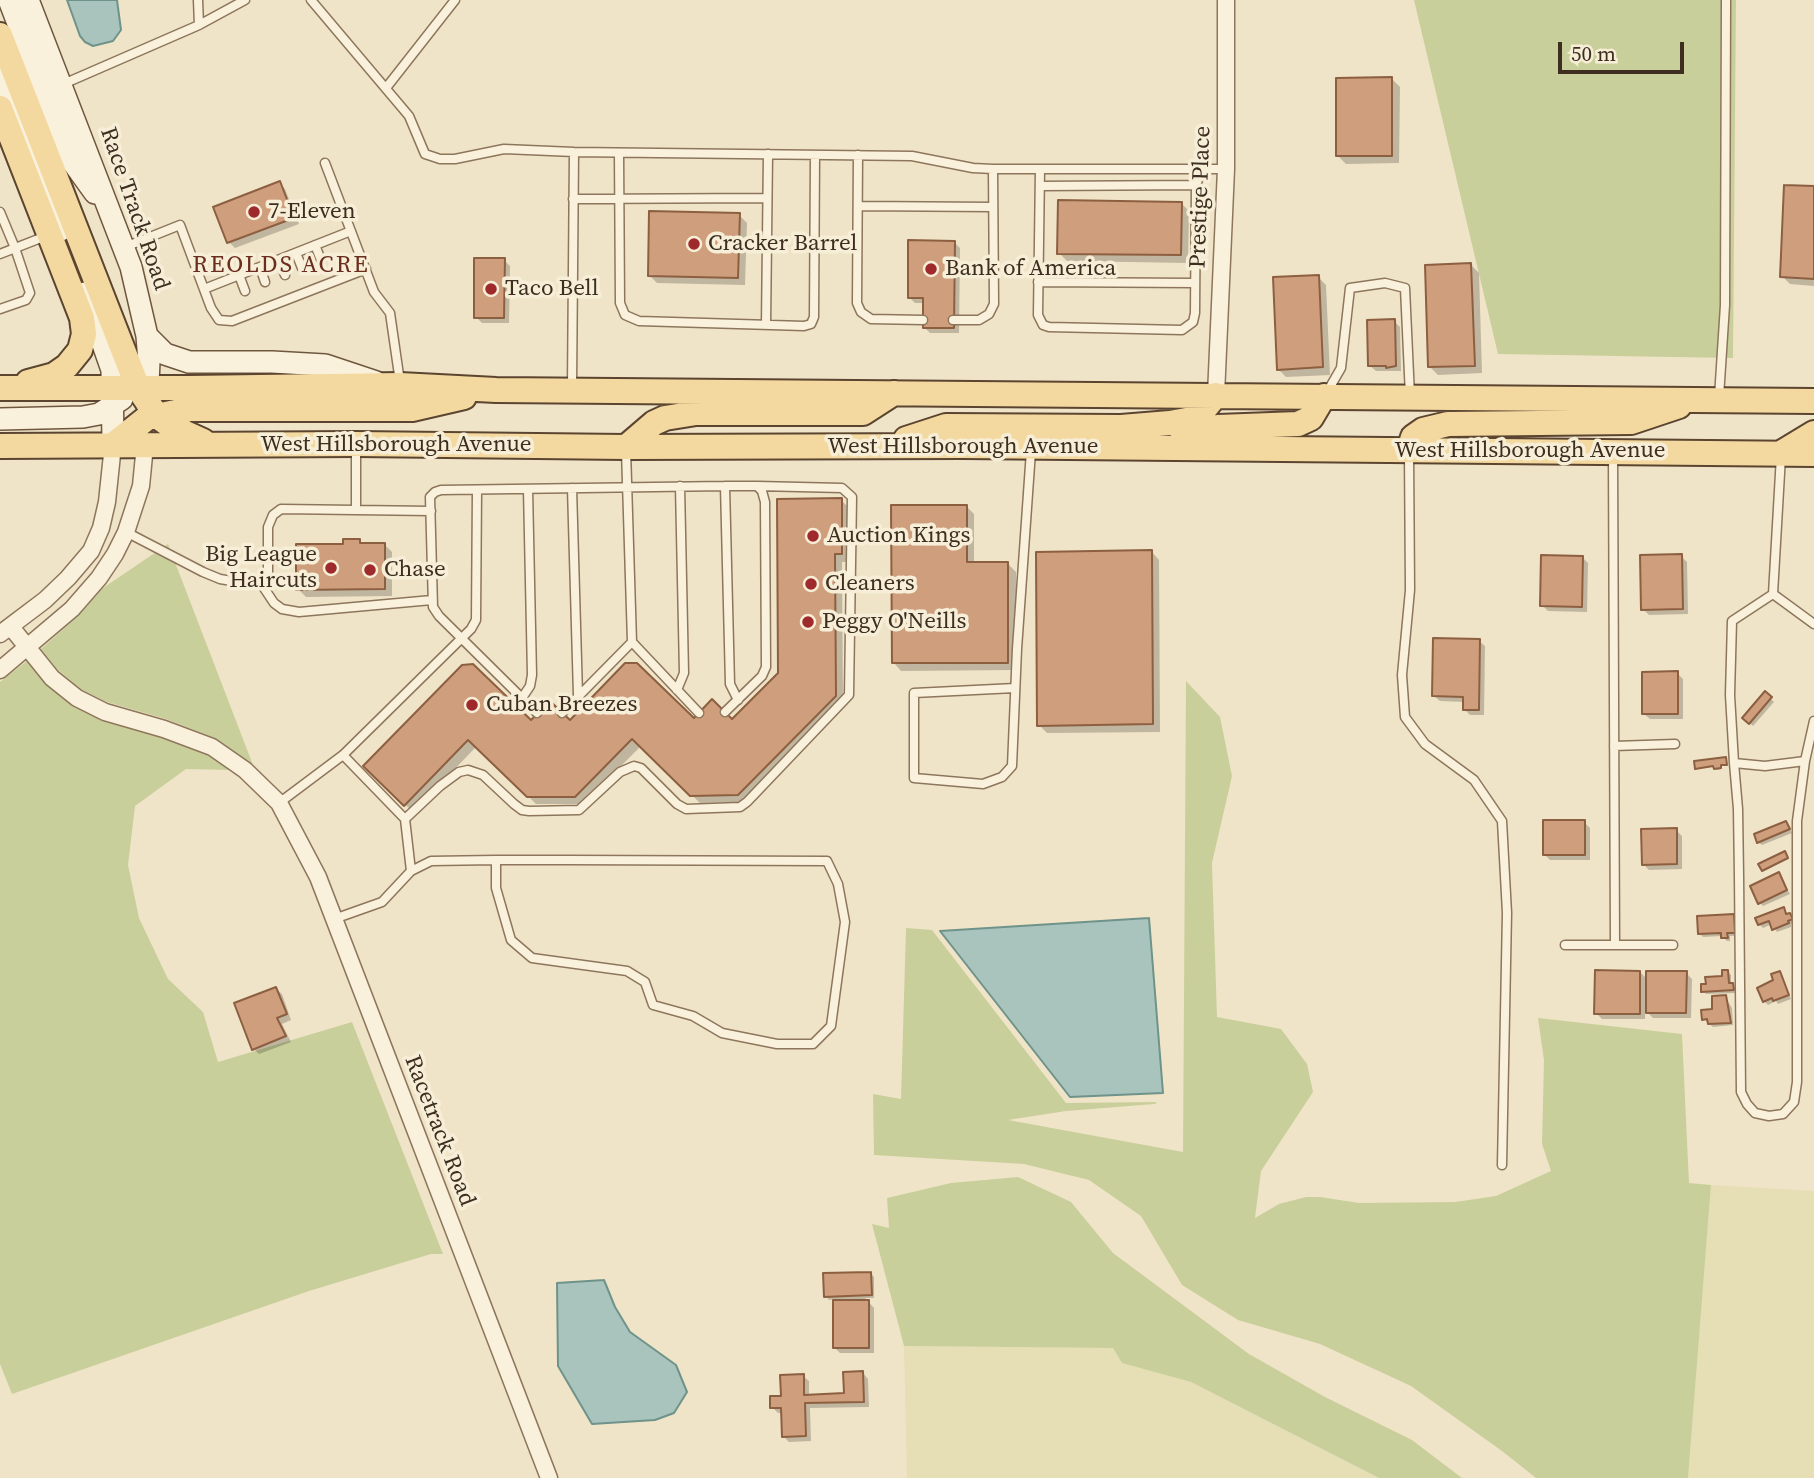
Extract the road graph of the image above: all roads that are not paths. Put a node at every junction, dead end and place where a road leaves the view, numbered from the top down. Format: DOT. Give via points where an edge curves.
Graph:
graph roads {
  1 [pos="9,0"];
  2 [pos="28,0"];
  3 [pos="198,0"];
  4 [pos="245,0"];
  5 [pos="311,0"];
  6 [pos="455,0"];
  7 [pos="1226,0"];
  8 [pos="1726,0"];
  9 [pos="199,25"];
  10 [pos="0,35"];
  11 [pos="0,72"];
  12 [pos="61,85"];
  13 [pos="386,88"];
  14 [pos="0,108"];
  15 [pos="574,152"];
  16 [pos="620,153"];
  17 [pos="768,154"];
  18 [pos="815,155"];
  19 [pos="858,155"];
  20 [pos="325,163"];
  21 [pos="993,169"];
  22 [pos="1041,169"];
  23 [pos="1202,169"];
  24 [pos="1226,169"];
  25 [pos="1196,185"];
  26 [pos="1040,186"];
  27 [pos="620,198"];
  28 [pos="767,198"];
  29 [pos="573,199"];
  30 [pos="858,206"];
  31 [pos="993,207"];
  32 [pos="0,212"];
  33 [pos="112,218"];
  34 [pos="351,231"];
  35 [pos="49,235"];
  36 [pos="315,245"];
  37 [pos="15,248"];
  38 [pos="124,248"];
  39 [pos="296,253"];
  40 [pos="0,254"];
  41 [pos="279,260"];
  42 [pos="321,260"];
  43 [pos="260,267"];
  44 [pos="302,268"];
  45 [pos="366,269"];
  46 [pos="239,275"];
  47 [pos="285,275"];
  48 [pos="265,282"];
  49 [pos="1038,282"];
  50 [pos="1195,283"];
  51 [pos="204,289"];
  52 [pos="245,291"];
  53 [pos="0,309"];
  54 [pos="923,320"];
  55 [pos="953,320"];
  56 [pos="766,325"];
  57 [pos="147,336"];
  58 [pos="392,385"];
  59 [pos="3,388"];
  60 [pos="496,390"];
  61 [pos="572,390"];
  62 [pos="895,393"];
  63 [pos="1216,395"];
  64 [pos="1324,396"];
  65 [pos="137,397"];
  66 [pos="1410,397"];
  67 [pos="1708,400"];
  68 [pos="1814,401"];
  69 [pos="0,419"];
  70 [pos="1814,433"];
  71 [pos="145,444"];
  72 [pos="209,444"];
  73 [pos="356,444"];
  74 [pos="113,445"];
  75 [pos="0,446"];
  76 [pos="882,446"];
  77 [pos="626,447"];
  78 [pos="1032,448"];
  79 [pos="1171,449"];
  80 [pos="1409,450"];
  81 [pos="1613,452"];
  82 [pos="1781,453"];
  83 [pos="1814,454"];
  84 [pos="680,486"];
  85 [pos="725,486"];
  86 [pos="757,486"];
  87 [pos="626,487"];
  88 [pos="572,488"];
  89 [pos="477,489"];
  90 [pos="528,489"];
  91 [pos="356,509"];
  92 [pos="431,511"];
  93 [pos="126,532"];
  94 [pos="260,582"];
  95 [pos="1773,594"];
  96 [pos="432,600"];
  97 [pos="1814,624"];
  98 [pos="5,631"];
  99 [pos="460,638"];
  100 [pos="632,642"];
  101 [pos="28,648"];
  102 [pos="0,670"];
  103 [pos="1015,688"];
  104 [pos="677,690"];
  105 [pos="578,695"];
  106 [pos="522,698"];
  107 [pos="738,700"];
  108 [pos="562,712"];
  109 [pos="725,712"];
  110 [pos="537,713"];
  111 [pos="699,713"];
  112 [pos="1814,721"];
  113 [pos="1675,744"];
  114 [pos="1614,746"];
  115 [pos="343,755"];
  116 [pos="1805,761"];
  117 [pos="1734,763"];
  118 [pos="279,803"];
  119 [pos="405,820"];
  120 [pos="496,860"];
  121 [pos="411,871"];
  122 [pos="334,919"];
  123 [pos="1565,945"];
  124 [pos="1615,945"];
  125 [pos="1673,945"];
  126 [pos="1502,1165"];
  127 [pos="549,1478"];
  1 -- 33 [label="main road" via="69,158"];
  2 -- 12 [label="main road, Race Track Road"];
  3 -- 9 [label="lane"];
  4 -- 9 [label="lane"];
  5 -- 13 [label="lane"];
  6 -- 13 [label="lane"];
  7 -- 24 [label="street, Prestige Place"];
  8 -- 67 [label="lane" via="1725,305"];
  9 -- 12 [label="lane"];
  10 -- 65 [label="main road"];
  11 -- 65 [label="main road, Race Track Road" via="112,370"];
  12 -- 33 [label="main road, Race Track Road"];
  13 -- 15 [label="lane" via="409,116 425,154 455,159 504,149"];
  14 -- 35 [label="main road" via="9,147"];
  15 -- 16 [label="lane"];
  15 -- 29 [label="lane"];
  16 -- 17 [label="lane"];
  16 -- 27 [label="lane"];
  17 -- 18 [label="lane"];
  17 -- 28 [label="lane"];
  18 -- 19 [label="lane"];
  18 -- 56 [label="lane" via="814,317 804,326"];
  19 -- 21 [label="lane" via="912,156"];
  19 -- 30 [label="lane"];
  20 -- 34 [label="lane"];
  21 -- 22 [label="lane"];
  21 -- 31 [label="lane"];
  22 -- 23 [label="lane"];
  22 -- 26 [label="lane"];
  23 -- 24 [label="lane"];
  23 -- 25 [label="lane"];
  24 -- 63 [label="street, Prestige Place"];
  25 -- 26 [label="lane"];
  25 -- 50 [label="lane"];
  26 -- 49 [label="lane"];
  27 -- 28 [label="lane"];
  27 -- 29 [label="lane"];
  27 -- 56 [label="lane" via="620,303 625,315 639,321"];
  28 -- 56 [label="lane"];
  29 -- 61 [label="lane"];
  30 -- 31 [label="lane"];
  30 -- 54 [label="lane" via="861,313 872,319"];
  31 -- 55 [label="lane" via="994,304 979,320"];
  32 -- 37 [label="lane"];
  33 -- 38 [label="main road, Race Track Road"];
  34 -- 36 [label="lane"];
  34 -- 45 [label="lane"];
  35 -- 37 [label="lane"];
  35 -- 59 [label="main road" via="82,318 80,350 54,375"];
  36 -- 39 [label="lane"];
  36 -- 42 [label="lane"];
  37 -- 40 [label="lane"];
  37 -- 53 [label="lane" via="30,293 26,300"];
  38 -- 51 [label="lane" via="180,225"];
  38 -- 57 [label="main road, Race Track Road"];
  39 -- 41 [label="lane"];
  39 -- 44 [label="lane"];
  41 -- 43 [label="lane"];
  41 -- 47 [label="lane"];
  43 -- 46 [label="lane"];
  43 -- 48 [label="lane"];
  45 -- 51 [label="lane" via="252,309 232,321 219,320"];
  45 -- 58 [label="lane" via="374,292 390,313"];
  46 -- 51 [label="lane"];
  46 -- 52 [label="lane"];
  49 -- 50 [label="lane"];
  49 -- 50 [label="lane" via="1038,315 1043,325 1182,330 1193,322"];
  57 -- 58 [label="main road" via="165,354 189,362 325,365"];
  57 -- 65 [label="main road, Race Track Road"];
  58 -- 60 [label="main road"];
  58 -- 65 [label="main road"];
  59 -- 65 [label="main road"];
  60 -- 61 [label="main road"];
  60 -- 65 [label="main road" via="412,409 190,410"];
  61 -- 62 [label="main road"];
  62 -- 63 [label="main road"];
  62 -- 77 [label="main road" via="863,413 696,413 665,418"];
  63 -- 64 [label="main road"];
  63 -- 76 [label="main road" via="1197,418 1170,423 946,426"];
  64 -- 66 [label="main road"];
  64 -- 66 [label="lane" via="1341,368 1350,288 1385,283 1405,288"];
  64 -- 79 [label="main road" via="1311,418 1298,424 1218,427"];
  65 -- 69 [label="main road" via="83,417"];
  65 -- 71 [label="main road, Race Track Road"];
  65 -- 72 [label="main road" via="172,427"];
  65 -- 74 [label="main road"];
  65 -- 74 [label="main road, Race Track Road"];
  66 -- 67 [label="main road"];
  67 -- 68 [label="main road"];
  67 -- 80 [label="main road" via="1631,422 1448,424 1423,430 1413,437"];
  70 -- 82 [label="main road"];
  71 -- 72 [label="main road, West Hillsborough Avenue"];
  71 -- 74 [label="main road, West Hillsborough Avenue"];
  71 -- 93 [label="street" via="141,486"];
  72 -- 73 [label="main road, West Hillsborough Avenue"];
  73 -- 77 [label="main road, West Hillsborough Avenue"];
  73 -- 91 [label="lane"];
  74 -- 75 [label="main road, West Hillsborough Avenue"];
  74 -- 98 [label="street" via="102,528 91,551 60,586"];
  76 -- 77 [label="main road, West Hillsborough Avenue"];
  76 -- 78 [label="main road, West Hillsborough Avenue"];
  77 -- 87 [label="lane"];
  78 -- 79 [label="main road, West Hillsborough Avenue"];
  78 -- 103 [label="lane"];
  79 -- 80 [label="main road, West Hillsborough Avenue"];
  80 -- 81 [label="main road, West Hillsborough Avenue"];
  80 -- 126 [label="lane" via="1410,590 1402,676 1405,717 1425,744 1474,780 1502,821 1507,913"];
  81 -- 82 [label="main road, West Hillsborough Avenue"];
  81 -- 114 [label="lane"];
  82 -- 83 [label="main road, West Hillsborough Avenue"];
  82 -- 95 [label="lane"];
  84 -- 85 [label="lane"];
  84 -- 87 [label="lane"];
  84 -- 104 [label="lane" via="684,673"];
  85 -- 86 [label="lane"];
  85 -- 107 [label="lane" via="730,684"];
  86 -- 107 [label="lane" via="765,502 766,667"];
  86 -- 119 [label="lane" via="842,488 852,496 849,695 747,802 740,807 686,809 634,766 620,772 579,810 529,811 514,804 483,775 468,770 440,786"];
  87 -- 88 [label="lane"];
  87 -- 100 [label="lane"];
  88 -- 90 [label="lane"];
  88 -- 105 [label="lane"];
  89 -- 90 [label="lane"];
  89 -- 92 [label="lane" via="435,492 430,497"];
  89 -- 99 [label="lane" via="476,620"];
  90 -- 106 [label="lane" via="532,675"];
  91 -- 92 [label="lane"];
  91 -- 94 [label="lane" via="281,509 273,515 268,527 268,572"];
  92 -- 96 [label="lane"];
  93 -- 94 [label="lane" via="220,579"];
  93 -- 101 [label="street" via="99,578"];
  94 -- 96 [label="lane" via="274,603 299,612"];
  95 -- 97 [label="lane"];
  95 -- 117 [label="lane" via="1732,621"];
  96 -- 99 [label="lane" via="439,616"];
  98 -- 101 [label="street, Racetrack Road"];
  99 -- 106 [label="lane"];
  99 -- 115 [label="lane"];
  100 -- 104 [label="lane"];
  100 -- 105 [label="lane"];
  101 -- 102 [label="street"];
  101 -- 118 [label="street, Racetrack Road" via="77,698 105,712 212,747 245,770"];
  103 -- 103 [label="lane" via="1012,766 1002,777 983,784 914,778 914,693"];
  104 -- 111 [label="lane"];
  105 -- 108 [label="lane"];
  106 -- 110 [label="lane"];
  107 -- 109 [label="lane"];
  112 -- 116 [label="lane"];
  113 -- 114 [label="lane"];
  114 -- 124 [label="lane"];
  115 -- 118 [label="lane"];
  115 -- 119 [label="lane"];
  116 -- 117 [label="lane" via="1765,766"];
  116 -- 117 [label="lane" via="1797,821 1797,1082 1794,1102 1783,1114 1769,1116 1755,1113 1741,1092"];
  118 -- 122 [label="street, Racetrack Road" via="318,877"];
  119 -- 121 [label="lane"];
  120 -- 120 [label="lane" via="827,861 838,884 845,922 831,1026 813,1044 777,1044 722,1033 693,1016 653,1005 645,982 627,971 532,958 511,940 496,888"];
  120 -- 121 [label="lane" via="431,861"];
  121 -- 122 [label="lane" via="382,902"];
  122 -- 127 [label="street, Racetrack Road"];
  123 -- 124 [label="lane"];
  124 -- 125 [label="lane"];
}
